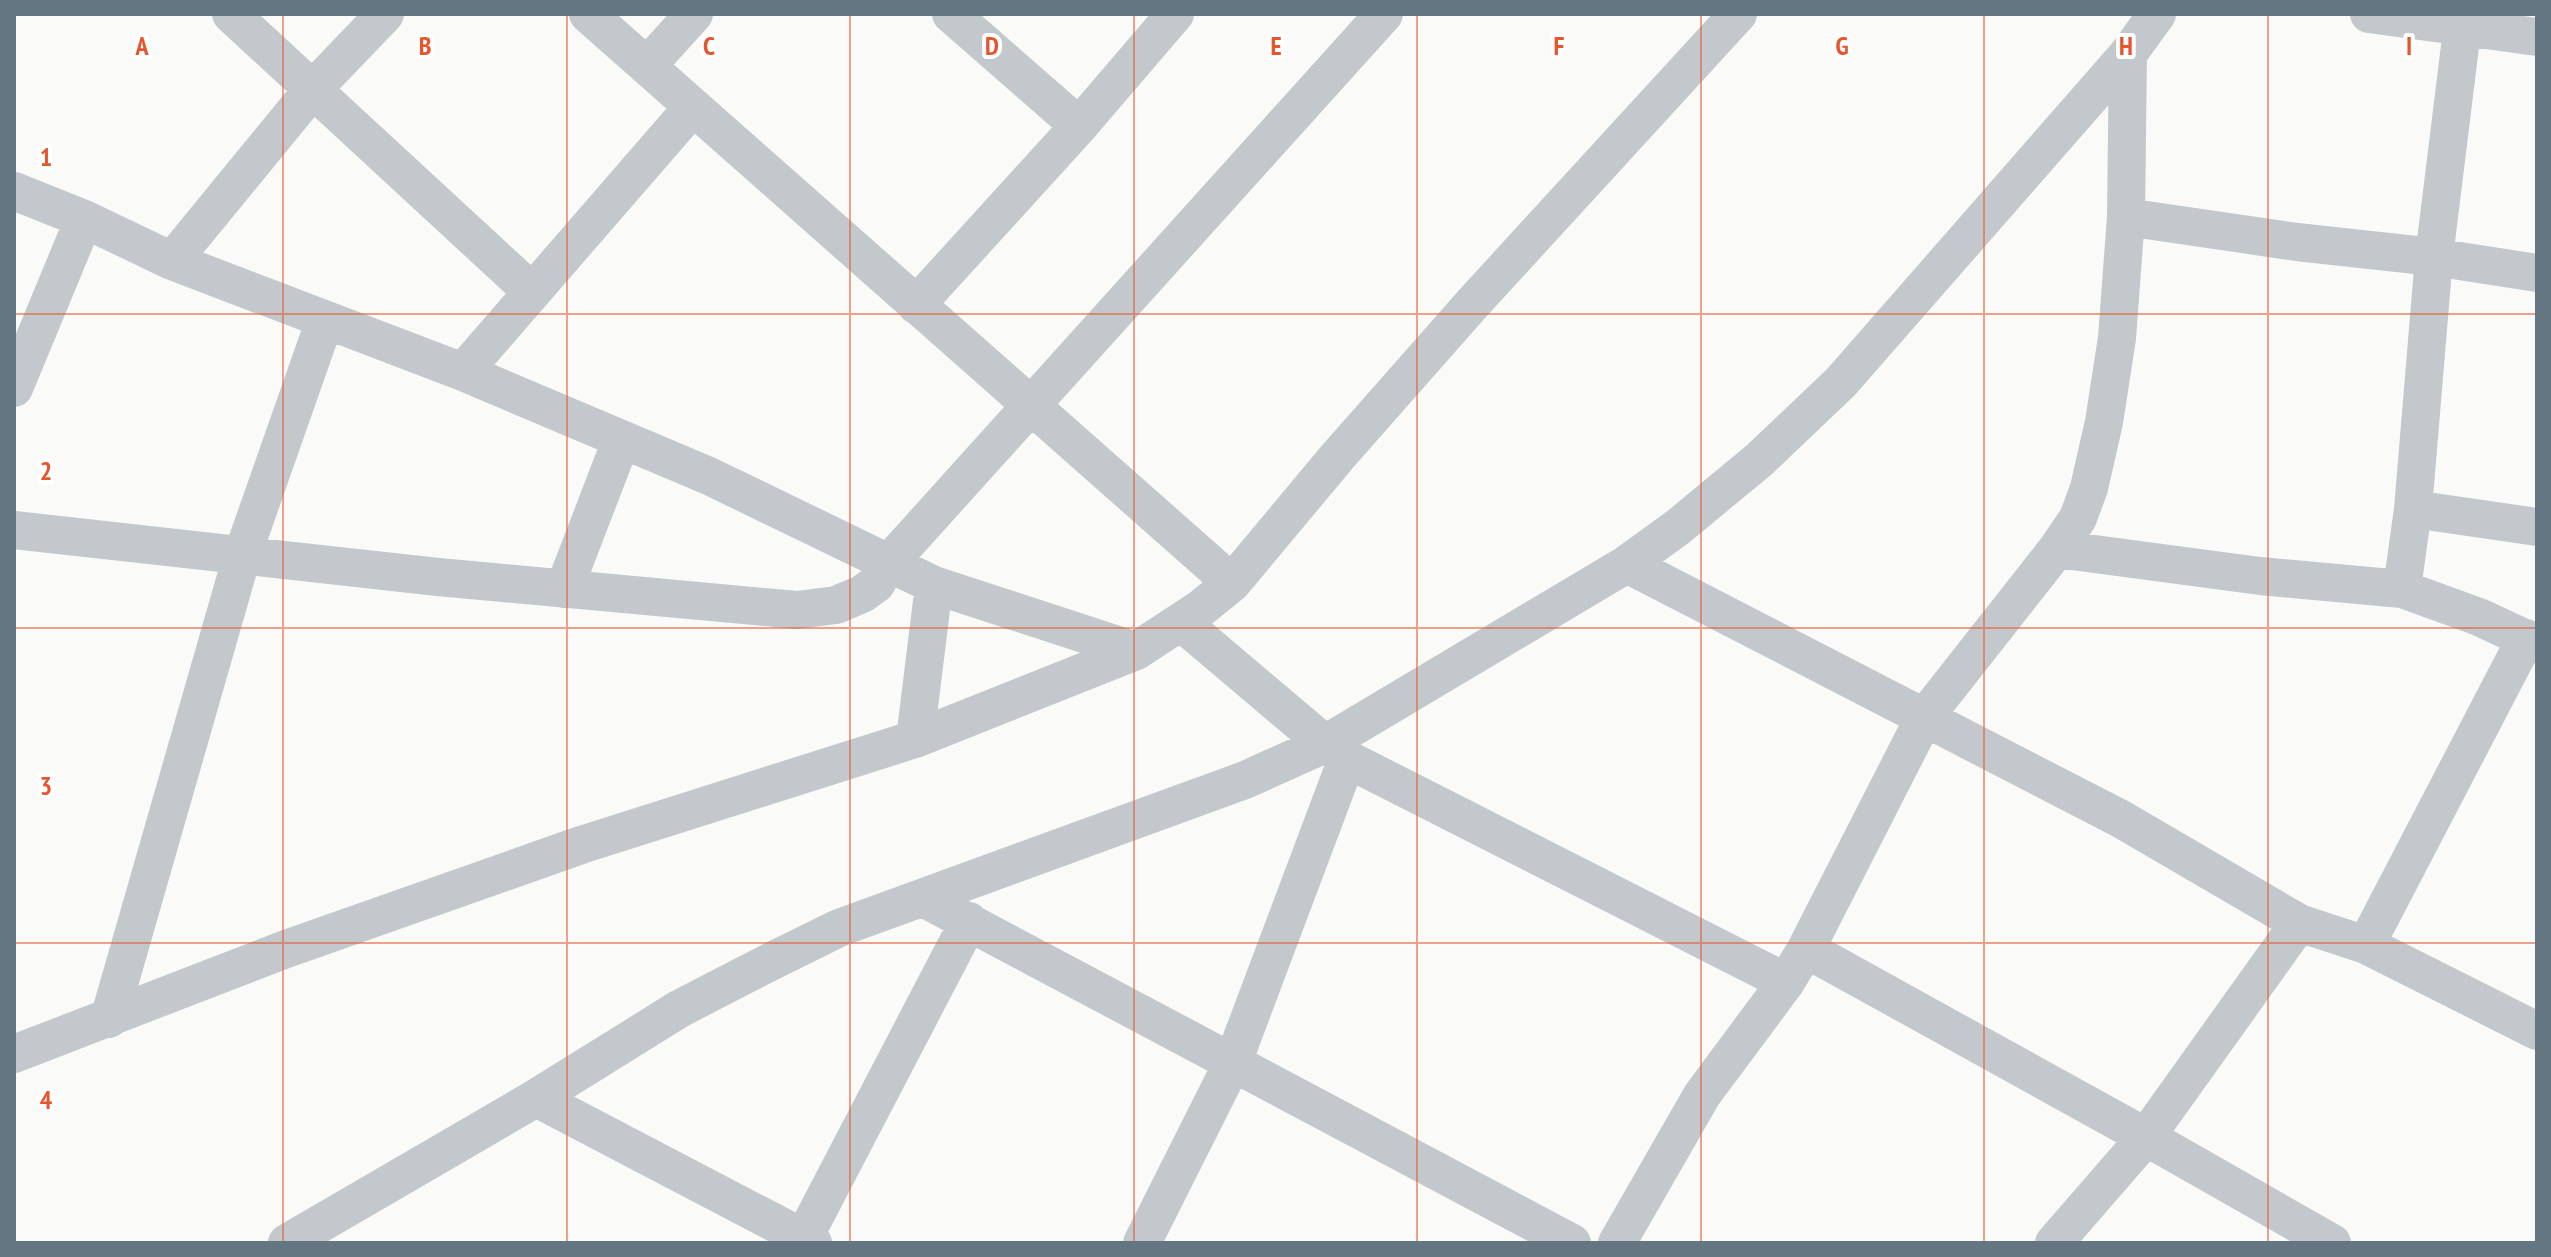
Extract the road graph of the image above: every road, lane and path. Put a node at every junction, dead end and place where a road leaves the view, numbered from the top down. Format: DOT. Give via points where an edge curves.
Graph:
graph roads {
  1 [pos="231,14"];
  2 [pos="385,14"];
  3 [pos="588,14"];
  4 [pos="694,14"];
  5 [pos="951,14"];
  6 [pos="1175,14"];
  7 [pos="1384,14"];
  8 [pos="1738,14"];
  9 [pos="2157,14"];
  10 [pos="2369,14"];
  11 [pos="2463,20"];
  12 [pos="2537,37"];
  13 [pos="2128,54"];
  14 [pos="647,66"];
  15 [pos="313,89"];
  16 [pos="692,108"];
  17 [pos="1079,126"];
  18 [pos="14,191"];
  19 [pos="2126,217"];
  20 [pos="84,219"];
  21 [pos="2434,257"];
  22 [pos="172,261"];
  23 [pos="2537,273"];
  24 [pos="531,291"];
  25 [pos="916,305"];
  26 [pos="325,320"];
  27 [pos="463,372"];
  28 [pos="14,388"];
  29 [pos="1030,406"];
  30 [pos="621,441"];
  31 [pos="2413,509"];
  32 [pos="2537,527"];
  33 [pos="14,530"];
  34 [pos="2057,549"];
  35 [pos="242,556"];
  36 [pos="888,564"];
  37 [pos="1627,564"];
  38 [pos="1232,583"];
  39 [pos="934,585"];
  40 [pos="564,589"];
  41 [pos="2402,589"];
  42 [pos="1181,622"];
  43 [pos="2531,641"];
  44 [pos="1136,651"];
  45 [pos="1924,718"];
  46 [pos="915,739"];
  47 [pos="1336,751"];
  48 [pos="923,898"];
  49 [pos="969,921"];
  50 [pos="2299,923"];
  51 [pos="2366,945"];
  52 [pos="1806,949"];
  53 [pos="1786,982"];
  54 [pos="109,1019"];
  55 [pos="2537,1031"];
  56 [pos="14,1054"];
  57 [pos="1233,1062"];
  58 [pos="536,1098"];
  59 [pos="2146,1137"];
  60 [pos="806,1241"];
  61 [pos="287,1243"];
  62 [pos="1142,1243"];
  63 [pos="1572,1243"];
  64 [pos="1617,1243"];
  65 [pos="2054,1243"];
  66 [pos="2332,1243"];
  1 -- 15 [label="street"];
  2 -- 15 [label="street"];
  3 -- 14 [label="street"];
  4 -- 14 [label="street"];
  5 -- 17 [label="street"];
  6 -- 17 [label="street"];
  7 -- 29 [label="street"];
  8 -- 38 [label="street" via="1473,303"];
  9 -- 13 [label="street"];
  10 -- 11 [label="street"];
  11 -- 12 [label="street"];
  11 -- 21 [label="street"];
  13 -- 19 [label="street"];
  13 -- 37 [label="street" via="1841,382 1759,460"];
  14 -- 16 [label="street"];
  15 -- 22 [label="street"];
  15 -- 24 [label="street"];
  16 -- 24 [label="street"];
  16 -- 25 [label="street"];
  17 -- 25 [label="street"];
  18 -- 20 [label="street"];
  19 -- 21 [label="street"];
  19 -- 34 [label="street" via="2104,422 2078,518"];
  20 -- 22 [label="street"];
  20 -- 28 [label="street"];
  21 -- 23 [label="street"];
  21 -- 31 [label="street"];
  22 -- 26 [label="street"];
  24 -- 27 [label="street"];
  25 -- 29 [label="street"];
  26 -- 27 [label="street"];
  26 -- 35 [label="street"];
  27 -- 30 [label="street"];
  29 -- 36 [label="street"];
  29 -- 38 [label="street"];
  30 -- 36 [label="street" via="709,476"];
  30 -- 40 [label="street"];
  31 -- 32 [label="street"];
  31 -- 41 [label="street"];
  33 -- 35 [label="street"];
  34 -- 41 [label="street"];
  34 -- 45 [label="street"];
  35 -- 40 [label="street"];
  35 -- 54 [label="street"];
  36 -- 39 [label="street"];
  36 -- 40 [label="street" via="876,584 862,594 836,605 797,610"];
  37 -- 45 [label="street"];
  37 -- 47 [label="street"];
  38 -- 42 [label="street"];
  39 -- 44 [label="street"];
  39 -- 46 [label="street"];
  41 -- 43 [label="street"];
  42 -- 44 [label="street"];
  42 -- 47 [label="street"];
  43 -- 51 [label="street"];
  44 -- 46 [label="street"];
  45 -- 50 [label="street" via="2121,819"];
  45 -- 52 [label="street"];
  46 -- 54 [label="street" via="581,845 286,949"];
  47 -- 48 [label="street"];
  47 -- 53 [label="street"];
  47 -- 57 [label="street"];
  48 -- 49 [label="street"];
  48 -- 58 [label="street" via="839,928 706,995"];
  49 -- 57 [label="street"];
  49 -- 60 [label="street"];
  50 -- 51 [label="street"];
  50 -- 59 [label="street"];
  51 -- 55 [label="street"];
  52 -- 53 [label="street"];
  52 -- 59 [label="street"];
  53 -- 64 [label="street" via="1702,1095"];
  54 -- 56 [label="street"];
  57 -- 62 [label="street"];
  57 -- 63 [label="street"];
  58 -- 60 [label="street"];
  58 -- 61 [label="street"];
  59 -- 65 [label="street"];
  59 -- 66 [label="street"];
}
